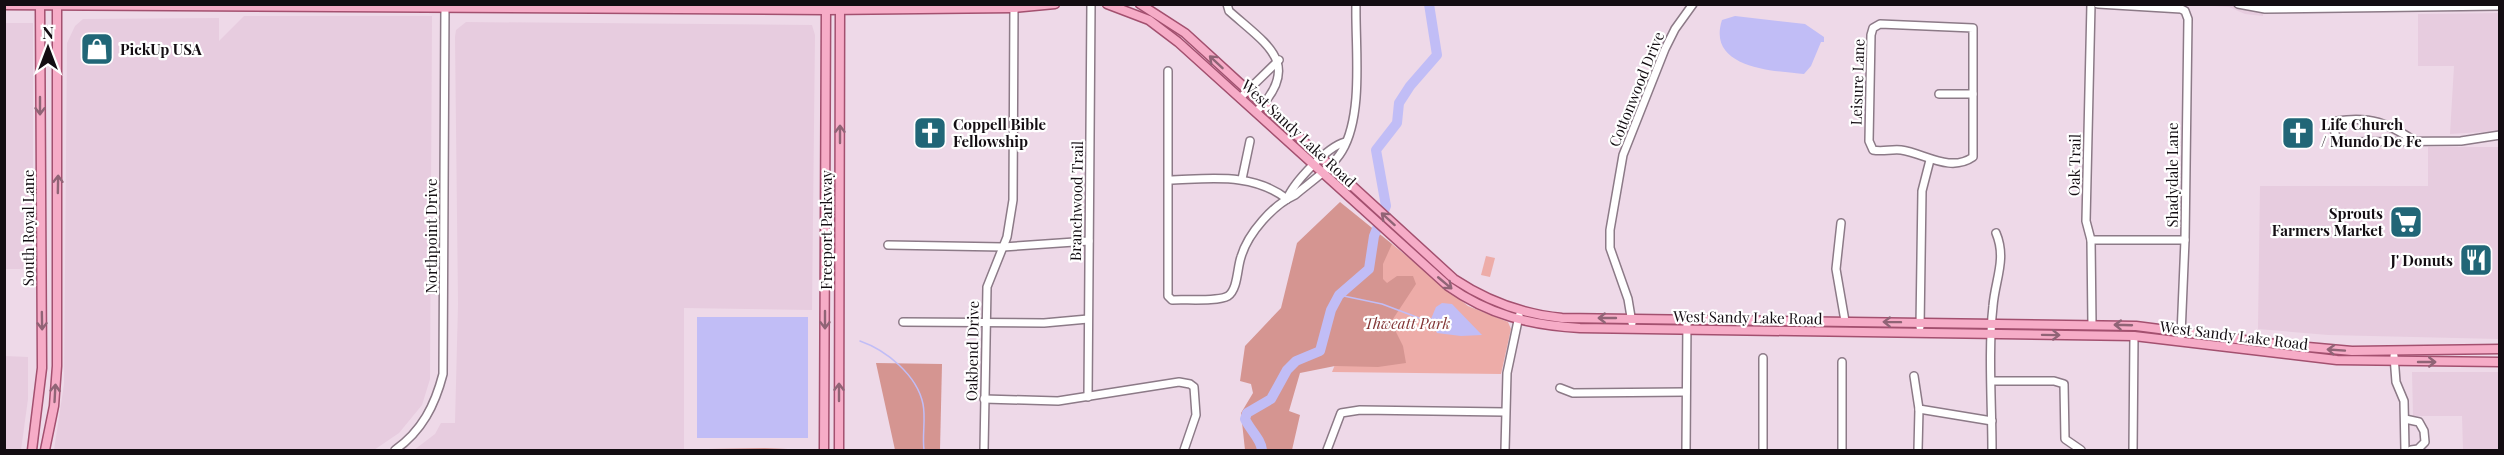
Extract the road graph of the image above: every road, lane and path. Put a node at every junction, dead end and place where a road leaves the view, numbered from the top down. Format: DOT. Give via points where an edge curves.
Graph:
graph roads {
  1 [pos="1055,4"];
  2 [pos="1091,4"];
  3 [pos="1107,4"];
  4 [pos="1140,4"];
  5 [pos="1227,4"];
  6 [pos="1356,4"];
  7 [pos="1692,4"];
  8 [pos="2091,4"];
  9 [pos="2098,4"];
  10 [pos="2238,4"];
  11 [pos="4,5"];
  12 [pos="40,5"];
  13 [pos="57,5"];
  14 [pos="203,5"];
  15 [pos="445,6"];
  16 [pos="1014,6"];
  17 [pos="2499,6"];
  18 [pos="667,7"];
  19 [pos="826,7"];
  20 [pos="840,7"];
  21 [pos="1123,7"];
  22 [pos="1279,60"];
  23 [pos="1168,71"];
  24 [pos="1244,94"];
  25 [pos="1939,94"];
  26 [pos="1973,94"];
  27 [pos="1263,105"];
  28 [pos="826,110"];
  29 [pos="840,111"];
  30 [pos="1256,112"];
  31 [pos="2499,135"];
  32 [pos="1250,141"];
  33 [pos="2415,141"];
  34 [pos="1345,142"];
  35 [pos="1929,160"];
  36 [pos="1317,162"];
  37 [pos="1328,165"];
  38 [pos="1321,172"];
  39 [pos="1242,178"];
  40 [pos="1169,180"];
  41 [pos="825,197"];
  42 [pos="840,198"];
  43 [pos="1287,199"];
  44 [pos="1841,223"];
  45 [pos="1996,233"];
  46 [pos="2091,240"];
  47 [pos="2185,240"];
  48 [pos="1089,241"];
  49 [pos="41,242"];
  50 [pos="58,242"];
  51 [pos="888,244"];
  52 [pos="1003,247"];
  53 [pos="825,288"];
  54 [pos="839,289"];
  55 [pos="1520,311"];
  56 [pos="1632,318"];
  57 [pos="1088,319"];
  58 [pos="1687,319"];
  59 [pos="1518,321"];
  60 [pos="1845,321"];
  61 [pos="903,322"];
  62 [pos="1921,322"];
  63 [pos="985,323"];
  64 [pos="1992,324"];
  65 [pos="2091,324"];
  66 [pos="1633,329"];
  67 [pos="1687,330"];
  68 [pos="1920,333"];
  69 [pos="1992,334"];
  70 [pos="2134,336"];
  71 [pos="2181,336"];
  72 [pos="2243,344"];
  73 [pos="2499,349"];
  74 [pos="2394,351"];
  75 [pos="1763,358"];
  76 [pos="1842,362"];
  77 [pos="2394,362"];
  78 [pos="2499,362"];
  79 [pos="42,368"];
  80 [pos="57,368"];
  81 [pos="1914,376"];
  82 [pos="1992,381"];
  83 [pos="1560,388"];
  84 [pos="1686,392"];
  85 [pos="1088,397"];
  86 [pos="984,399"];
  87 [pos="1918,409"];
  88 [pos="1505,412"];
  89 [pos="2405,419"];
  90 [pos="1992,421"];
  91 [pos="32,450"];
  92 [pos="45,450"];
  93 [pos="395,450"];
  94 [pos="824,450"];
  95 [pos="839,450"];
  96 [pos="984,450"];
  97 [pos="1184,450"];
  98 [pos="1327,450"];
  99 [pos="1505,450"];
  100 [pos="1686,450"];
  101 [pos="1763,450"];
  102 [pos="1842,450"];
  103 [pos="1918,450"];
  104 [pos="1992,450"];
  105 [pos="2081,450"];
  106 [pos="2133,450"];
  107 [pos="2405,450"];
  108 [pos="2411,450"];
  1 -- 16 [label="main road"];
  2 -- 48 [label="street, Branchwood Trail"];
  3 -- 21 [label="main road, West Sandy Lake Road"];
  24 -- 4 [label="main road, West Sandy Lake Road, one-way" via="1185,33"];
  5 -- 22 [label="street" via="1229,11"];
  6 -- 34 [label="street" via="1355,106"];
  7 -- 56 [label="street, Cottonwood Drive" via="1665,49 1623,155 1610,230 1611,248"];
  8 -- 46 [label="street, Oak Trail" via="2086,221"];
  9 -- 47 [label="street, Shadydale Lane" via="2185,11 2188,19"];
  10 -- 17 [label="street" via="2265,9"];
  11 -- 12 [label="main road"];
  12 -- 13 [label="main road"];
  12 -- 49 [label="main road, South Royal Lane, one-way"];
  13 -- 14 [label="main road"];
  50 -- 13 [label="main road, South Royal Lane, one-way"];
  14 -- 15 [label="main road"];
  15 -- 18 [label="main road"];
  15 -- 93 [label="street, Northpoint Drive" via="443,374 428,416"];
  16 -- 20 [label="main road"];
  16 -- 52 [label="street, Oakbend Drive" via="1013,200"];
  18 -- 19 [label="main road"];
  19 -- 20 [label="main road"];
  19 -- 28 [label="main road, Freeport Parkway"];
  20 -- 29 [label="main road, Freeport Parkway"];
  21 -- 24 [label="main road, West Sandy Lake Road" via="1166,32"];
  22 -- 24 [label="street"];
  22 -- 27 [label="street" via="1279,74"];
  23 -- 40 [label="street"];
  24 -- 27 [label="main road, West Sandy Lake Road"];
  24 -- 30 [label="main road, West Sandy Lake Road"];
  25 -- 26 [label="street"];
  26 -- 35 [label="street, Leisure Lane" via="1973,157 1966,162"];
  26 -- 35 [label="street, Leisure Lane" via="1973,28 1880,24 1873,28 1869,141 1873,150 1900,150"];
  27 -- 30 [label="street"];
  27 -- 36 [label="main road, West Sandy Lake Road"];
  28 -- 29 [label="main road"];
  28 -- 41 [label="main road, Freeport Parkway"];
  42 -- 29 [label="main road, Freeport Parkway, one-way"];
  30 -- 36 [label="main road, West Sandy Lake Road"];
  31 -- 33 [label="street" via="2461,141"];
  32 -- 39 [label="street"];
  33 -- 33 [label="street" via="2387,124 2358,118 2337,121 2334,129 2336,137 2346,142"];
  34 -- 36 [label="street"];
  34 -- 37 [label="street" via="1343,150"];
  35 -- 62 [label="street" via="1922,191"];
  36 -- 37 [label="main road, West Sandy Lake Road"];
  36 -- 38 [label="main road, West Sandy Lake Road"];
  36 -- 43 [label="street" via="1291,188"];
  37 -- 38 [label="street"];
  55 -- 37 [label="main road, West Sandy Lake Road, one-way" via="1478,295 1454,279"];
  38 -- 43 [label="street"];
  38 -- 59 [label="main road, West Sandy Lake Road, one-way" via="1467,300"];
  39 -- 40 [label="street"];
  39 -- 43 [label="street" via="1267,185"];
  40 -- 43 [label="street" via="1168,296 1172,300 1227,296 1250,239"];
  41 -- 42 [label="main road"];
  41 -- 53 [label="main road, Freeport Parkway"];
  42 -- 54 [label="main road, Freeport Parkway"];
  44 -- 60 [label="street" via="1836,268"];
  45 -- 64 [label="street" via="2001,244 2001,269"];
  46 -- 47 [label="street"];
  46 -- 65 [label="street, Oak Trail"];
  47 -- 71 [label="street, Shadydale Lane"];
  48 -- 52 [label="street"];
  48 -- 57 [label="street, Branchwood Trail"];
  49 -- 50 [label="main road"];
  49 -- 79 [label="main road, South Royal Lane, one-way"];
  50 -- 80 [label="main road, South Royal Lane"];
  51 -- 52 [label="street"];
  52 -- 63 [label="street, Oakbend Drive" via="987,287"];
  53 -- 54 [label="main road"];
  53 -- 94 [label="main road, Freeport Parkway, one-way"];
  95 -- 54 [label="main road, Freeport Parkway, one-way"];
  56 -- 55 [label="main road, West Sandy Lake Road, one-way" via="1562,318"];
  55 -- 59 [label="street"];
  56 -- 58 [label="main road, West Sandy Lake Road"];
  56 -- 66 [label="street, Cottonwood Drive"];
  57 -- 63 [label="street"];
  57 -- 85 [label="street, Branchwood Trail"];
  58 -- 60 [label="main road, West Sandy Lake Road"];
  58 -- 67 [label="street"];
  59 -- 66 [label="main road, West Sandy Lake Road" via="1556,327"];
  59 -- 88 [label="street" via="1507,373"];
  62 -- 60 [label="main road, West Sandy Lake Road, one-way"];
  61 -- 63 [label="street"];
  62 -- 64 [label="main road, West Sandy Lake Road"];
  62 -- 68 [label="street"];
  63 -- 86 [label="street, Oakbend Drive"];
  64 -- 65 [label="main road, West Sandy Lake Road"];
  64 -- 69 [label="street"];
  71 -- 65 [label="main road, West Sandy Lake Road, one-way"];
  66 -- 67 [label="main road, West Sandy Lake Road"];
  67 -- 68 [label="main road, West Sandy Lake Road"];
  67 -- 84 [label="street"];
  68 -- 69 [label="main road, West Sandy Lake Road"];
  69 -- 70 [label="main road, West Sandy Lake Road, one-way"];
  69 -- 82 [label="street"];
  70 -- 71 [label="main road, West Sandy Lake Road"];
  70 -- 106 [label="street"];
  71 -- 72 [label="main road, West Sandy Lake Road"];
  74 -- 72 [label="main road, West Sandy Lake Road, one-way"];
  72 -- 77 [label="main road, West Sandy Lake Road" via="2337,360"];
  73 -- 74 [label="main road, West Sandy Lake Road"];
  74 -- 77 [label="street"];
  75 -- 101 [label="street"];
  76 -- 102 [label="street"];
  77 -- 78 [label="main road, West Sandy Lake Road, one-way"];
  77 -- 89 [label="street"];
  79 -- 80 [label="main road"];
  79 -- 91 [label="main road, South Royal Lane"];
  92 -- 80 [label="main road, South Royal Lane, one-way"];
  81 -- 87 [label="street"];
  82 -- 90 [label="street"];
  82 -- 105 [label="street" via="2064,384 2065,439"];
  83 -- 84 [label="street" via="1573,393"];
  84 -- 100 [label="street"];
  85 -- 86 [label="street" via="1058,401"];
  85 -- 97 [label="street" via="1169,383 1190,384 1197,405"];
  86 -- 96 [label="street, Oakbend Drive"];
  87 -- 90 [label="street"];
  87 -- 103 [label="street"];
  88 -- 98 [label="street" via="1341,413"];
  88 -- 99 [label="street"];
  89 -- 107 [label="street"];
  89 -- 108 [label="street" via="2419,422 2424,431 2425,442"];
  90 -- 104 [label="street"];
}
